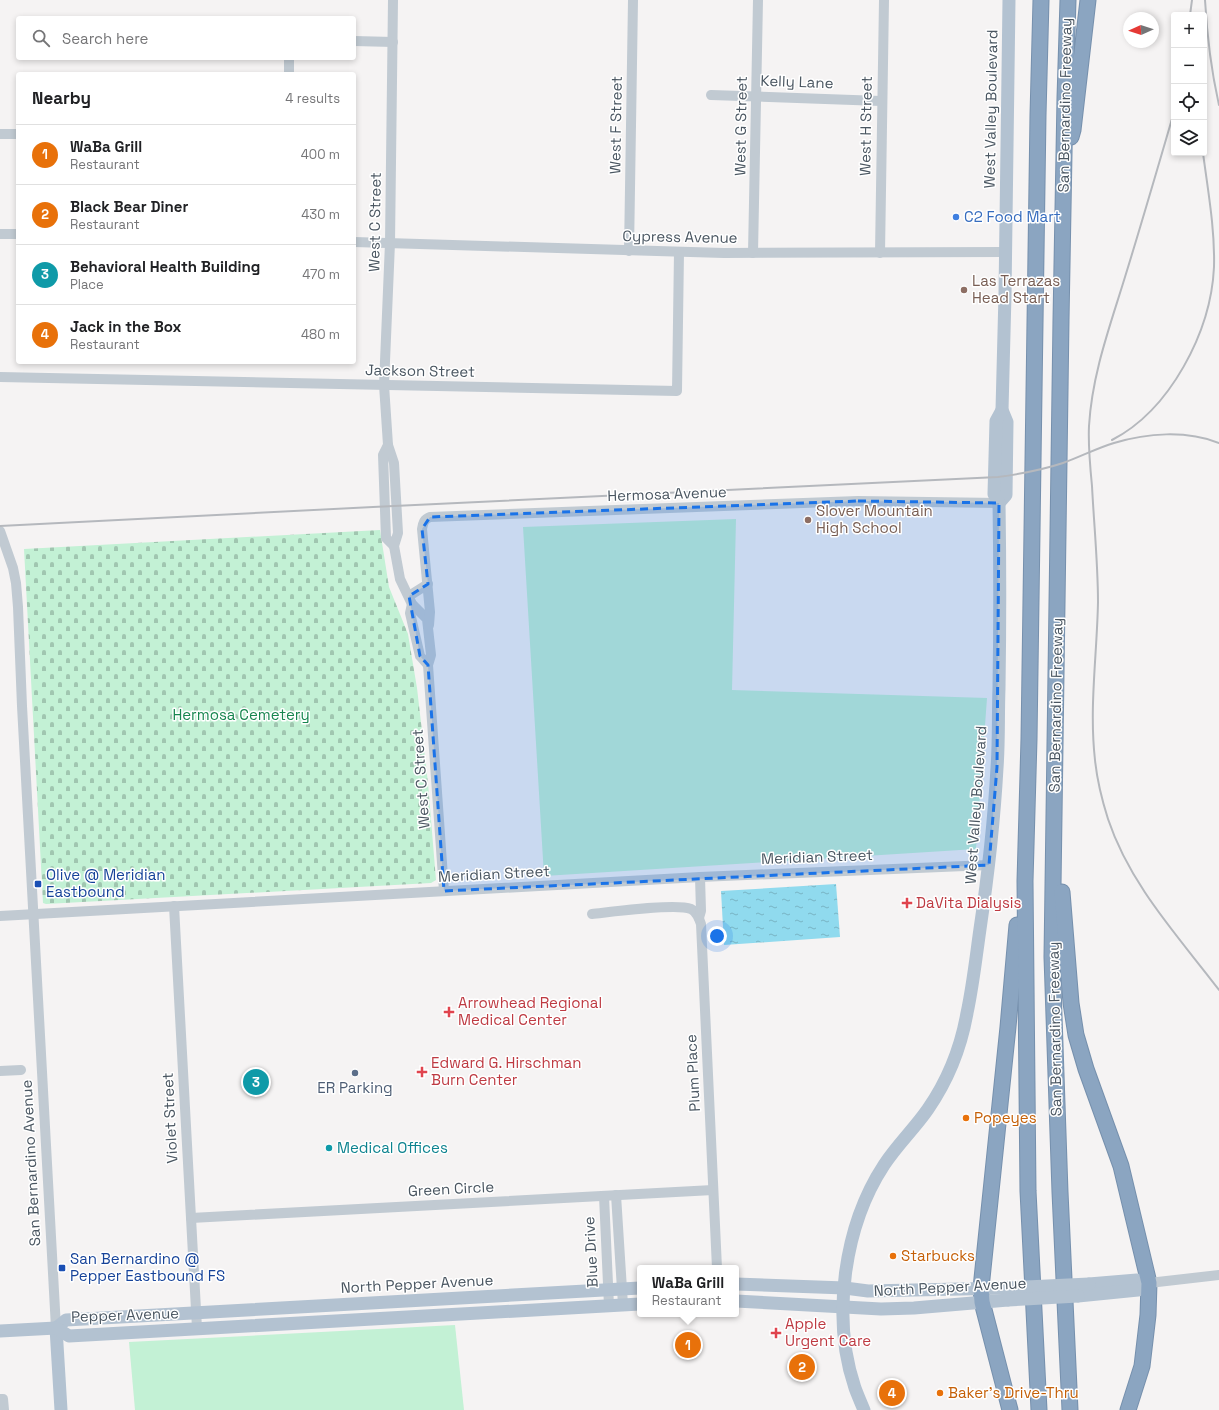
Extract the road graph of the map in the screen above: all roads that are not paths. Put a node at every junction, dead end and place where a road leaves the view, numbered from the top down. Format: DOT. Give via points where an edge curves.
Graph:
graph roads {
  1 [pos="393,0"];
  2 [pos="633,0"];
  3 [pos="758,0"];
  4 [pos="884,0"];
  5 [pos="1009,0"];
  6 [pos="1041,0"];
  7 [pos="1068,0"];
  8 [pos="1088,0"];
  9 [pos="356,41"];
  10 [pos="393,42"];
  11 [pos="289,60"];
  12 [pos="288,72"];
  13 [pos="711,95"];
  14 [pos="756,96"];
  15 [pos="881,101"];
  16 [pos="0,134"];
  17 [pos="16,134"];
  18 [pos="1064,163"];
  19 [pos="0,234"];
  20 [pos="16,234"];
  21 [pos="356,242"];
  22 [pos="390,243"];
  23 [pos="629,251"];
  24 [pos="679,252"];
  25 [pos="1006,252"];
  26 [pos="753,253"];
  27 [pos="880,253"];
  28 [pos="0,377"];
  29 [pos="384,385"];
  30 [pos="999,503"];
  31 [pos="0,531"];
  32 [pos="428,584"];
  33 [pos="411,600"];
  34 [pos="429,629"];
  35 [pos="428,665"];
  36 [pos="1055,808"];
  37 [pos="989,865"];
  38 [pos="700,877"];
  39 [pos="1025,880"];
  40 [pos="444,891"];
  41 [pos="174,906"];
  42 [pos="34,914"];
  43 [pos="592,914"];
  44 [pos="0,916"];
  45 [pos="699,918"];
  46 [pos="0,1070"];
  47 [pos="21,1070"];
  48 [pos="713,1190"];
  49 [pos="616,1195"];
  50 [pos="604,1196"];
  51 [pos="191,1218"];
  52 [pos="717,1265"];
  53 [pos="1219,1276"];
  54 [pos="1149,1283"];
  55 [pos="739,1284"];
  56 [pos="637,1288"];
  57 [pos="844,1288"];
  58 [pos="622,1289"];
  59 [pos="608,1290"];
  60 [pos="981,1295"];
  61 [pos="739,1301"];
  62 [pos="637,1304"];
  63 [pos="623,1305"];
  64 [pos="609,1306"];
  65 [pos="843,1306"];
  66 [pos="196,1312"];
  67 [pos="56,1328"];
  68 [pos="197,1328"];
  69 [pos="0,1332"];
  70 [pos="0,1399"];
  71 [pos="4,1410"];
  72 [pos="61,1410"];
  73 [pos="864,1410"];
  74 [pos="1010,1410"];
  75 [pos="1039,1410"];
  76 [pos="1070,1410"];
  77 [pos="1128,1410"];
  1 -- 10 [label="street, West C Street"];
  2 -- 23 [label="street, West F Street"];
  3 -- 14 [label="street, West G Street"];
  4 -- 15 [label="street, West H Street"];
  5 -- 25 [label="main road, West Valley Boulevard"];
  6 -- 39 [label="highway, San Bernardino Freeway"];
  7 -- 18 [label="highway, San Bernardino Freeway"];
  8 -- 18 [label="highway" via="1073,130"];
  9 -- 10 [label="street"];
  10 -- 22 [label="street, West C Street"];
  11 -- 12 [label="street"];
  13 -- 14 [label="street, Kelly Lane"];
  14 -- 15 [label="street, Kelly Lane"];
  14 -- 26 [label="street, West G Street"];
  15 -- 27 [label="street, West H Street"];
  16 -- 17 [label="street"];
  18 -- 36 [label="highway, San Bernardino Freeway"];
  19 -- 20 [label="street"];
  21 -- 22 [label="street, Cypress Avenue"];
  22 -- 23 [label="street, Cypress Avenue"];
  22 -- 29 [label="street, West C Street"];
  23 -- 24 [label="street, Cypress Avenue"];
  24 -- 26 [label="street, Cypress Avenue"];
  24 -- 29 [label="street, Jackson Street" via="677,391"];
  25 -- 27 [label="street, Cypress Avenue"];
  25 -- 30 [label="main road, West Valley Boulevard" via="1002,410 1008,422 1006,494"];
  26 -- 27 [label="street, Cypress Avenue"];
  28 -- 29 [label="street, Jackson Street"];
  29 -- 33 [label="street, West C Street" via="388,445 394,464 398,533 394,546 400,579"];
  30 -- 32 [label="street, Hermosa Avenue" via="858,501 430,517 426,519 422,529"];
  30 -- 37 [label="main road, West Valley Boulevard" via="997,767"];
  31 -- 42 [label="street, San Bernardino Avenue" via="13,568 18,607"];
  32 -- 33 [label="street"];
  32 -- 34 [label="street"];
  33 -- 34 [label="street, West C Street" via="427,619"];
  33 -- 35 [label="street, West C Street" via="410,614 420,656"];
  34 -- 35 [label="street, West C Street" via="431,655"];
  35 -- 40 [label="street, West C Street"];
  36 -- 54 [label="highway" via="1071,1002 1076,1034 1121,1166"];
  36 -- 76 [label="highway, San Bernardino Freeway" via="1052,957"];
  37 -- 38 [label="street, Meridian Street"];
  37 -- 57 [label="main road, West Valley Boulevard" via="973,984 959,1049 928,1110 871,1185 849,1251"];
  38 -- 40 [label="street, Meridian Street"];
  38 -- 45 [label="street, Plum Place"];
  39 -- 60 [label="highway" via="1016,926"];
  39 -- 75 [label="highway, San Bernardino Freeway" via="1028,1191"];
  40 -- 41 [label="street, Meridian Street"];
  41 -- 42 [label="street, Meridian Street"];
  41 -- 51 [label="street, Violet Street"];
  42 -- 44 [label="street, Meridian Street"];
  42 -- 67 [label="street, San Bernardino Avenue"];
  43 -- 45 [label="street" via="680,907 689,909"];
  45 -- 48 [label="street, Plum Place"];
  46 -- 47 [label="street"];
  48 -- 49 [label="street, Green Circle"];
  48 -- 52 [label="street, Plum Place"];
  49 -- 50 [label="street, Green Circle"];
  49 -- 58 [label="street, Blue Drive"];
  50 -- 51 [label="street, Green Circle"];
  50 -- 59 [label="street, Blue Drive"];
  51 -- 66 [label="street, Violet Street"];
  53 -- 54 [label="street"];
  54 -- 60 [label="main road, North Pepper Avenue, bridge" via="1138,1280 1088,1290"];
  54 -- 77 [label="highway" via="1147,1333 1142,1366"];
  55 -- 57 [label="main road, North Pepper Avenue"];
  56 -- 58 [label="main road, North Pepper Avenue"];
  57 -- 60 [label="main road, North Pepper Avenue"];
  57 -- 65 [label="main road, West Valley Boulevard"];
  58 -- 59 [label="main road, North Pepper Avenue"];
  58 -- 63 [label="street, Blue Drive"];
  59 -- 64 [label="street, Blue Drive"];
  59 -- 66 [label="main road, North Pepper Avenue"];
  60 -- 65 [label="main road, North Pepper Avenue" via="914,1308"];
  60 -- 74 [label="highway"];
  61 -- 65 [label="main road, North Pepper Avenue"];
  62 -- 63 [label="main road"];
  63 -- 64 [label="main road"];
  64 -- 68 [label="main road"];
  65 -- 73 [label="main road, West Valley Boulevard" via="846,1352 855,1388"];
  66 -- 67 [label="main road, Pepper Avenue" via="66,1320"];
  66 -- 68 [label="street, Violet Street"];
  67 -- 68 [label="main road, Pepper Avenue" via="69,1336"];
  67 -- 69 [label="main road, Pepper Avenue"];
  67 -- 72 [label="main road, San Bernardino Avenue"];
  70 -- 71 [label="street" via="3,1399"];
}
